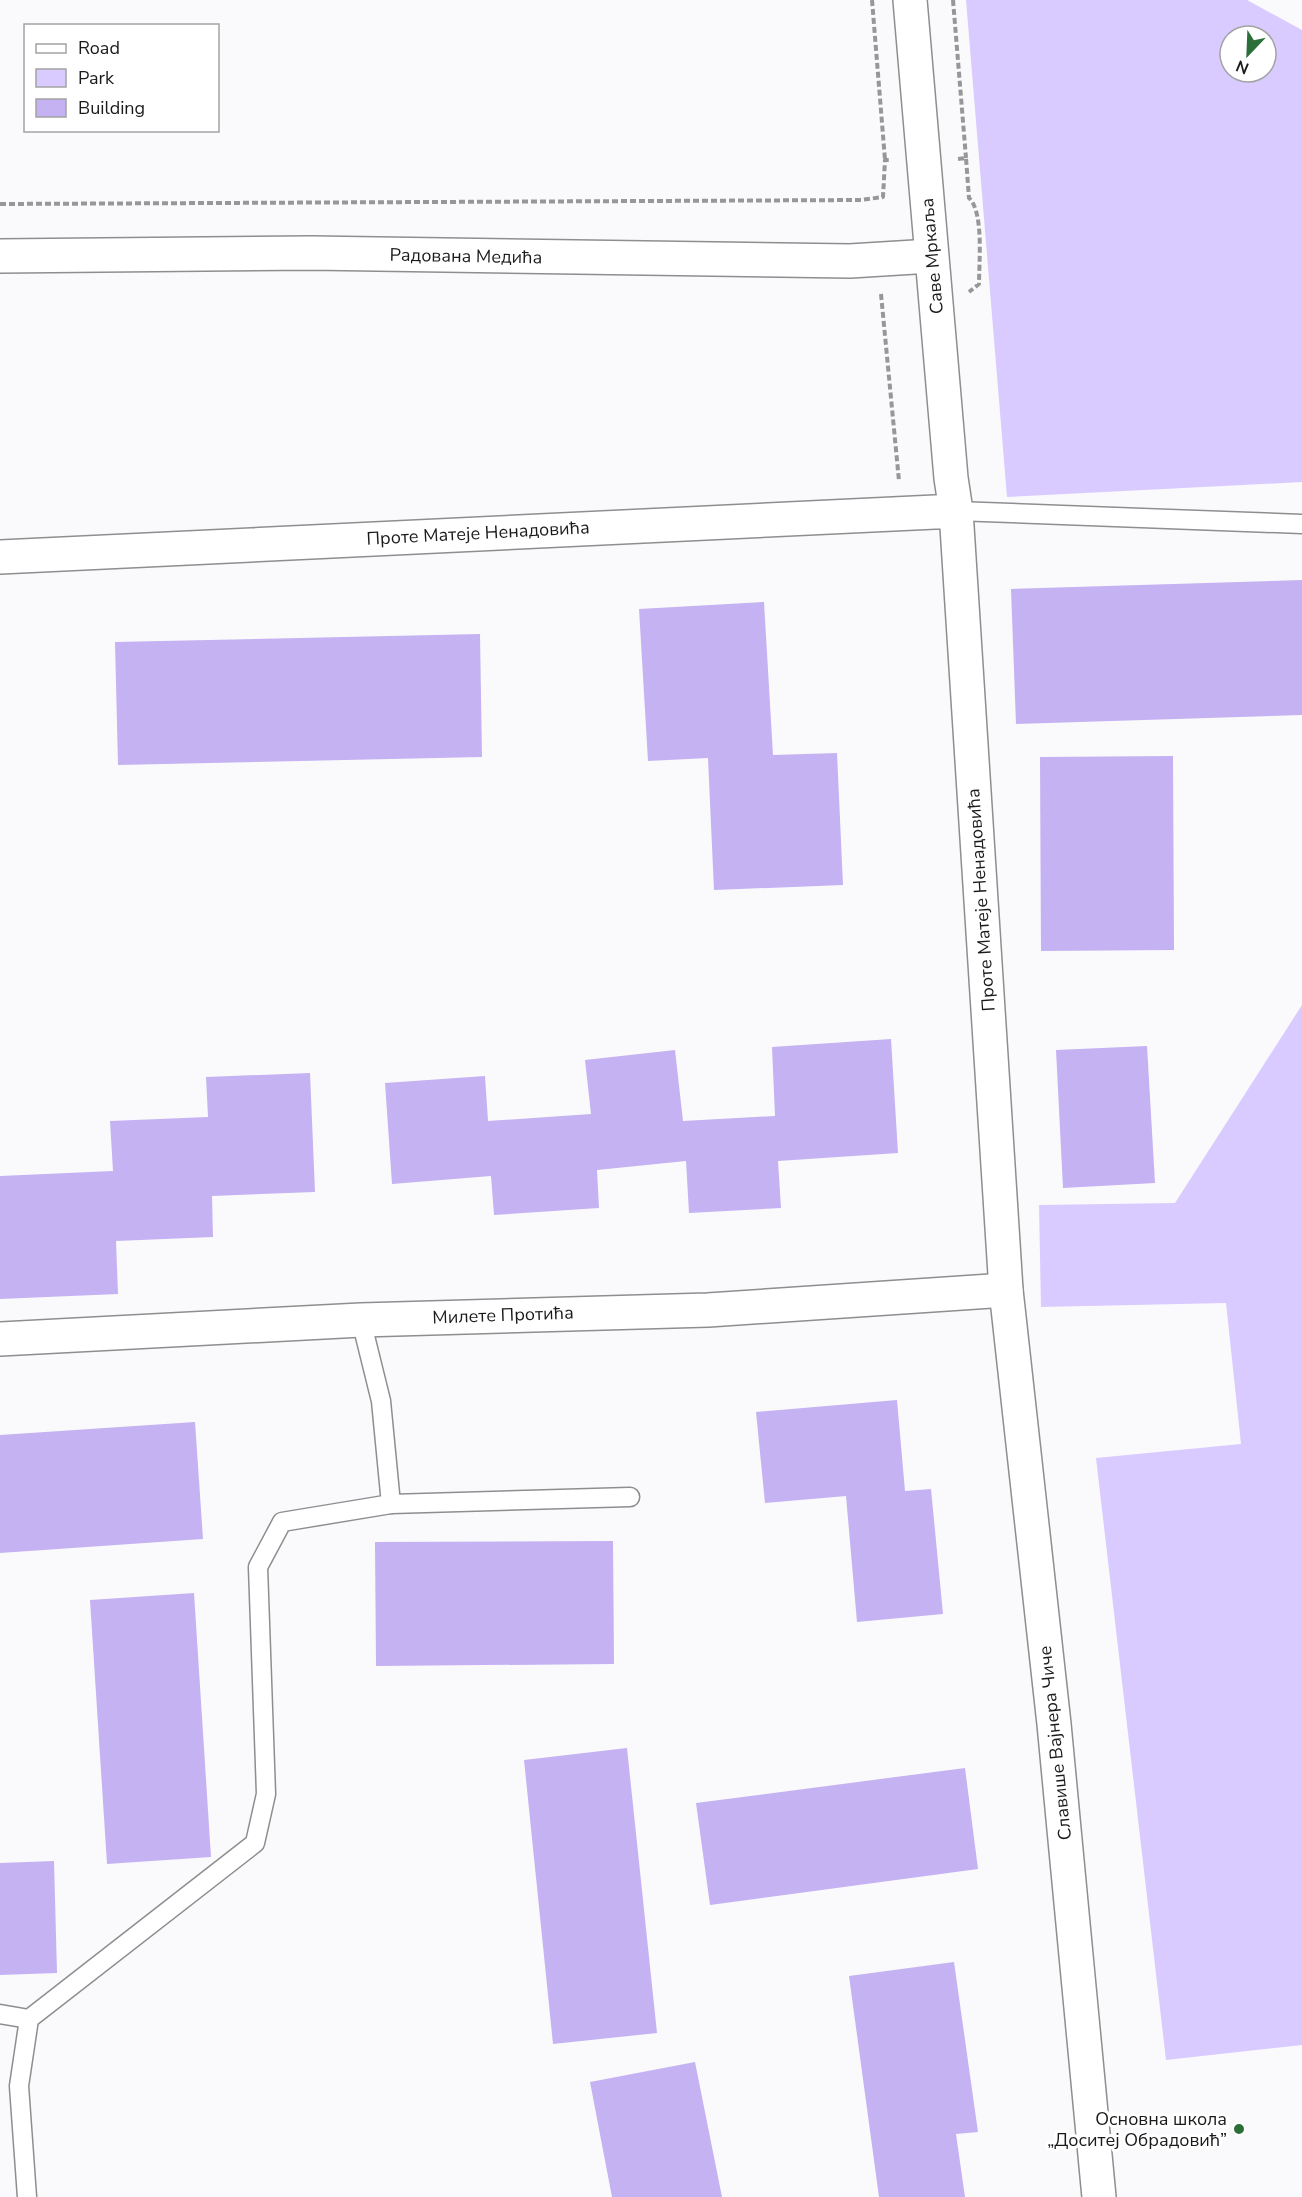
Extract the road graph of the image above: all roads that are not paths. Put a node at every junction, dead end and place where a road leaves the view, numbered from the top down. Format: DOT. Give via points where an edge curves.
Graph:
graph roads {
  1 [pos="910,0"];
  2 [pos="0,256"];
  3 [pos="931,256"];
  4 [pos="956,511"];
  5 [pos="1302,524"];
  6 [pos="0,556"];
  7 [pos="1006,1290"];
  8 [pos="361,1320"];
  9 [pos="0,1339"];
  10 [pos="630,1497"];
  11 [pos="391,1504"];
  12 [pos="0,2014"];
  13 [pos="29,2019"];
  14 [pos="27,2197"];
  15 [pos="1099,2197"];
  1 -- 3 [label="street, Саве Мркаља"];
  2 -- 3 [label="street, Радована Медића" via="311,254 850,261"];
  3 -- 4 [label="street, Саве Мркаља"];
  4 -- 5 [label="lane, Проте Матеје Ненадовића"];
  4 -- 6 [label="street, Проте Матеје Ненадовића"];
  4 -- 7 [label="street, Проте Матеје Ненадовића"];
  7 -- 8 [label="street, Милете Протића" via="708,1310"];
  7 -- 15 [label="street, Славише Вајнера Чиче" via="1054,1724"];
  8 -- 9 [label="street, Милете Протића"];
  8 -- 11 [label="lane" via="381,1401"];
  10 -- 11 [label="lane"];
  11 -- 13 [label="lane" via="282,1522 258,1567 266,1794 255,1843"];
  12 -- 13 [label="lane"];
  13 -- 14 [label="lane" via="19,2086"];
}
